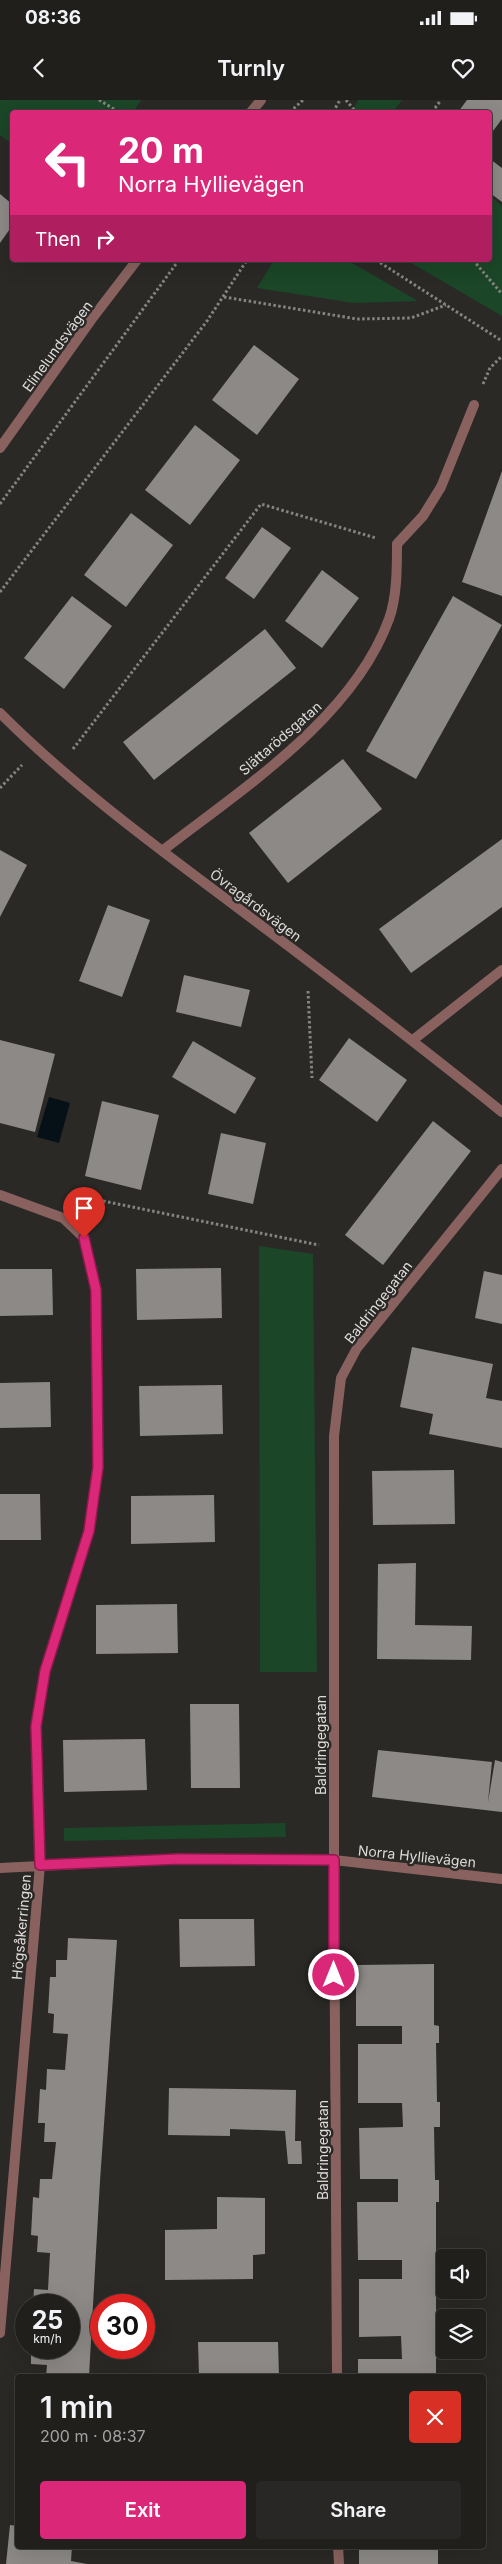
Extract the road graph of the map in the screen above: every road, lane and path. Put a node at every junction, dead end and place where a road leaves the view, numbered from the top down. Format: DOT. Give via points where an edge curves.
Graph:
graph roads {
  1 [pos="99,100"];
  2 [pos="261,100"];
  3 [pos="303,100"];
  4 [pos="346,100"];
  5 [pos="116,110"];
  6 [pos="253,110"];
  7 [pos="292,110"];
  8 [pos="354,110"];
  9 [pos="135,262"];
  10 [pos="178,262"];
  11 [pos="247,262"];
  12 [pos="379,262"];
  13 [pos="475,262"];
  14 [pos="502,294"];
  15 [pos="224,297"];
  16 [pos="446,305"];
  17 [pos="502,342"];
  18 [pos="502,356"];
  19 [pos="474,404"];
  20 [pos="0,448"];
  21 [pos="0,504"];
  22 [pos="397,544"];
  23 [pos="0,592"];
  24 [pos="0,713"];
  25 [pos="36,749"];
  26 [pos="59,768"];
  27 [pos="0,788"];
  28 [pos="162,851"];
  29 [pos="307,960"];
  30 [pos="502,970"];
  31 [pos="413,1040"];
  32 [pos="312,1078"];
  33 [pos="502,1112"];
  34 [pos="502,1168"];
  35 [pos="0,1195"];
  36 [pos="62,1218"];
  37 [pos="319,1245"];
  38 [pos="334,1860"];
  39 [pos="40,1865"];
  40 [pos="0,1868"];
  41 [pos="502,1879"];
  42 [pos="0,2333"];
  43 [pos="337,2374"];
  44 [pos="338,2549"];
  45 [pos="338,2564"];
  1 -- 5 [label="path"];
  2 -- 6 [label="street"];
  3 -- 7 [label="path"];
  4 -- 8 [label="path"];
  9 -- 20 [label="street, Elinelundsvägen"];
  10 -- 21 [label="path"];
  11 -- 15 [label="path"];
  12 -- 16 [label="path"];
  13 -- 14 [label="path"];
  15 -- 16 [label="path" via="357,318 411,318"];
  15 -- 23 [label="path"];
  16 -- 17 [label="path"];
  18 -- 19 [label="path" via="490,368"];
  19 -- 22 [label="street" via="441,487 424,516"];
  22 -- 26 [label="path" via="261,504"];
  22 -- 28 [label="street, Slättarödsgatan" via="398,569 390,618 363,670 329,714 256,778"];
  24 -- 25 [label="street, Övragårdsvägen"];
  25 -- 26 [label="street, Övragårdsvägen"];
  25 -- 27 [label="path"];
  26 -- 28 [label="street, Övragårdsvägen"];
  28 -- 29 [label="street, Övragårdsvägen"];
  29 -- 31 [label="street, Övragårdsvägen"];
  29 -- 32 [label="path"];
  30 -- 31 [label="street"];
  31 -- 33 [label="street, Övragårdsvägen"];
  34 -- 38 [label="street, Baldringegatan" via="357,1348 341,1378 334,1436"];
  35 -- 36 [label="street, Högsåkerringen"];
  36 -- 37 [label="path" via="98,1200"];
  36 -- 39 [label="street, Högsåkerringen" via="84,1238 96,1290 98,1467 89,1531 45,1671 36,1726"];
  38 -- 39 [label="street, Norra Hyllievägen" via="179,1859"];
  38 -- 41 [label="street, Norra Hyllievägen"];
  38 -- 43 [label="street, Baldringegatan"];
  39 -- 40 [label="street, Norra Hyllievägen"];
  39 -- 42 [label="street, Högsåkerringen"];
  44 -- 45 [label="street"];
}
